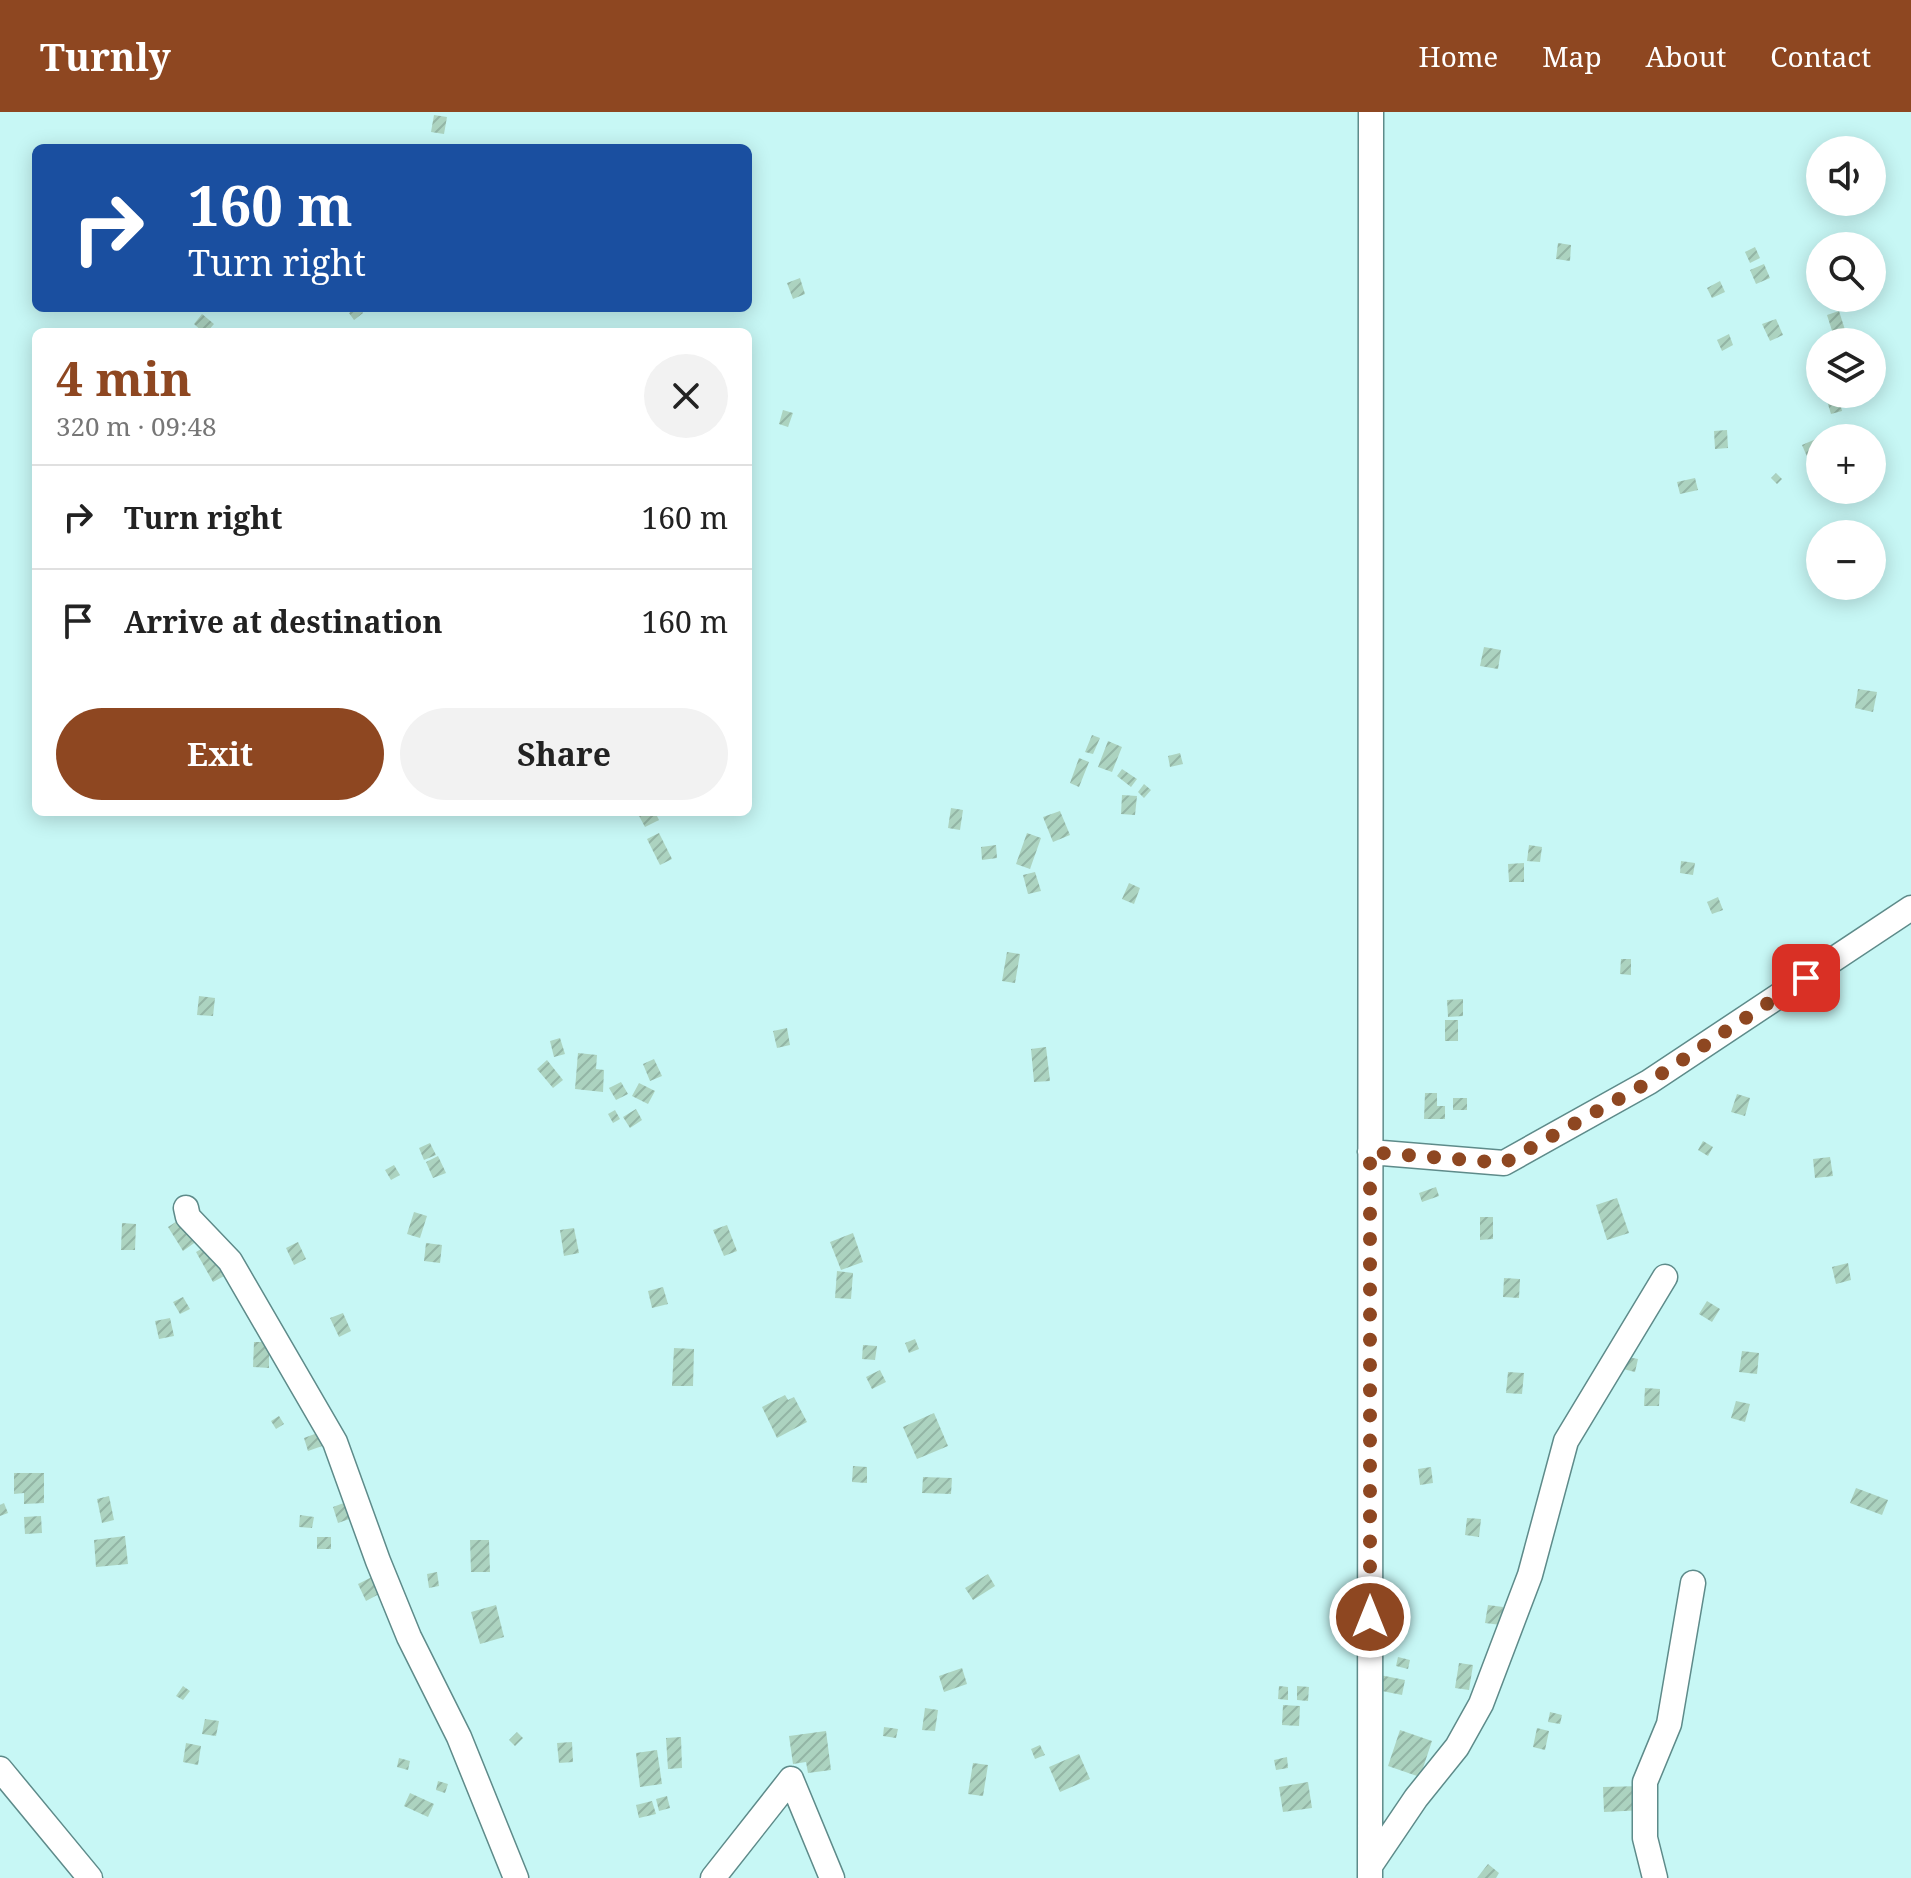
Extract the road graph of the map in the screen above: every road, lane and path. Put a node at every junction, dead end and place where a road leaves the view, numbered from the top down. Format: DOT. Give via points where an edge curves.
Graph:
graph roads {
  1 [pos="1371,112"];
  2 [pos="1911,908"];
  3 [pos="1370,1152"];
  4 [pos="186,1208"];
  5 [pos="1665,1277"];
  6 [pos="1693,1583"];
  7 [pos="0,1769"];
  8 [pos="1370,1872"];
  9 [pos="90,1878"];
  10 [pos="516,1878"];
  11 [pos="713,1878"];
  12 [pos="832,1878"];
  13 [pos="1655,1878"];
  1 -- 3 [label="street"];
  2 -- 3 [label="street" via="1649,1082 1504,1163"];
  3 -- 8 [label="street"];
  4 -- 10 [label="street" via="188,1217 230,1261 335,1442 409,1637 459,1737"];
  5 -- 8 [label="street" via="1566,1441 1530,1575 1481,1704"];
  6 -- 13 [label="street" via="1669,1724 1645,1782 1645,1838"];
  7 -- 9 [label="street"];
  11 -- 12 [label="street" via="791,1779"];
}
